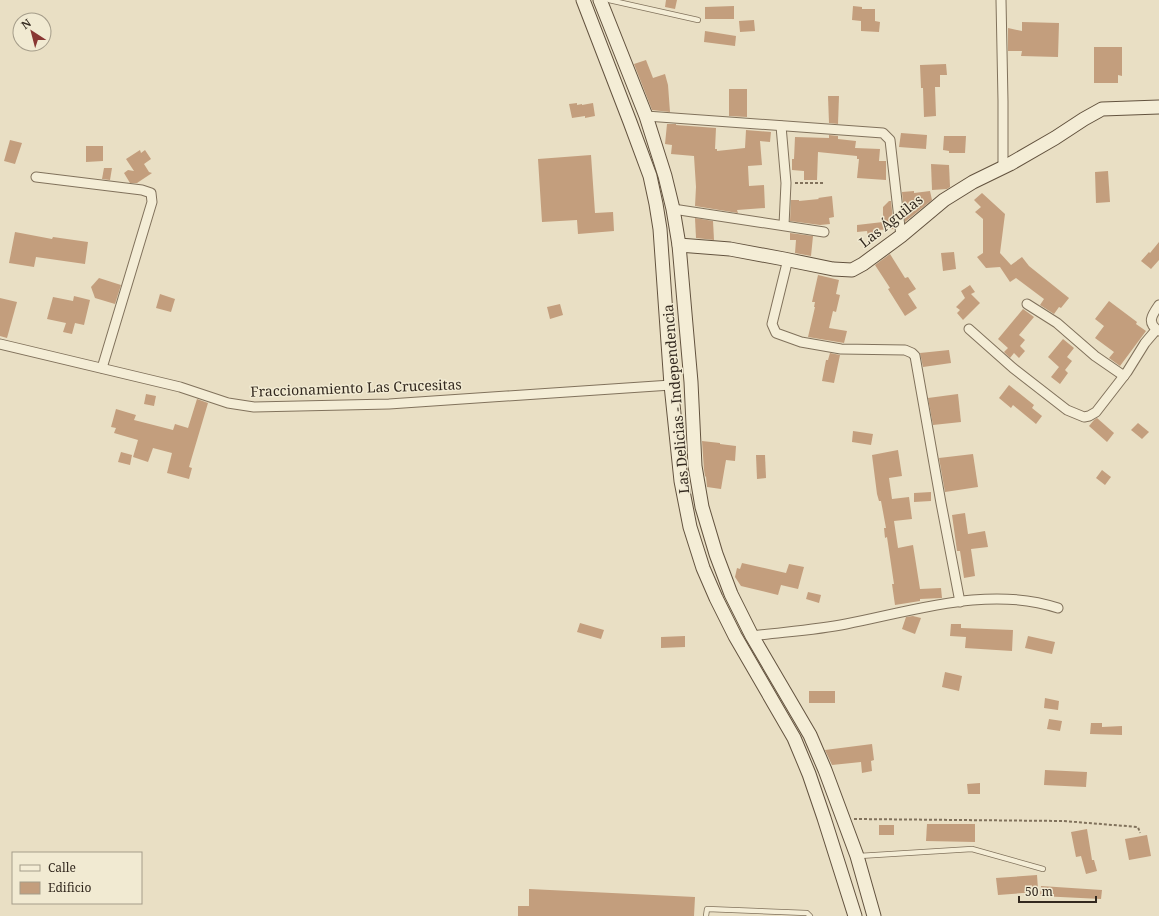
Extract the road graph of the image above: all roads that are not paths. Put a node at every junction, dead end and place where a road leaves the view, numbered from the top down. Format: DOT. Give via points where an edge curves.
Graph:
graph roads {
  1 [pos="583,0"];
  2 [pos="600,0"];
  3 [pos="609,0"];
  4 [pos="1001,0"];
  5 [pos="698,20"];
  6 [pos="1159,107"];
  7 [pos="646,116"];
  8 [pos="781,126"];
  9 [pos="1003,167"];
  10 [pos="36,177"];
  11 [pos="673,209"];
  12 [pos="784,225"];
  13 [pos="824,232"];
  14 [pos="901,236"];
  15 [pos="679,245"];
  16 [pos="788,259"];
  17 [pos="1027,304"];
  18 [pos="1159,306"];
  19 [pos="1156,328"];
  20 [pos="969,329"];
  21 [pos="668,342"];
  22 [pos="687,342"];
  23 [pos="0,344"];
  24 [pos="102,368"];
  25 [pos="1124,376"];
  26 [pos="671,385"];
  27 [pos="960,602"];
  28 [pos="1058,608"];
  29 [pos="752,636"];
  30 [pos="857,856"];
  31 [pos="1043,869"];
  32 [pos="706,916"];
  33 [pos="810,916"];
  34 [pos="855,916"];
  35 [pos="874,916"];
  1 -- 21 [label="main road, Las Delicias - Independencia" via="650,176 660,229"];
  2 -- 7 [label="main road, Las Delicias - Independencia"];
  3 -- 5 [label="lane"];
  4 -- 9 [label="street"];
  6 -- 9 [label="main road, Las Águilas" via="1102,110"];
  7 -- 8 [label="street"];
  7 -- 11 [label="main road, Las Delicias - Independencia"];
  8 -- 12 [label="street" via="786,183"];
  8 -- 14 [label="street" via="883,134 890,140"];
  9 -- 14 [label="main road, Las Águilas" via="944,200"];
  10 -- 24 [label="street" via="151,193 152,202"];
  11 -- 12 [label="street"];
  11 -- 15 [label="main road, Las Delicias - Independencia"];
  12 -- 13 [label="street"];
  14 -- 16 [label="main road, Las Águilas" via="852,270 833,269"];
  15 -- 16 [label="main road, Las Águilas" via="730,249"];
  15 -- 22 [label="main road, Las Delicias - Independencia"];
  16 -- 27 [label="street" via="772,324 776,333 801,342 841,349 905,350 915,356"];
  17 -- 25 [label="street" via="1057,323 1095,356"];
  18 -- 19 [label="street" via="1152,315"];
  19 -- 25 [label="street"];
  20 -- 25 [label="street" via="1013,368 1067,410 1084,417 1096,412"];
  21 -- 22 [label="main road"];
  21 -- 26 [label="main road, Las Delicias - Independencia"];
  22 -- 29 [label="main road, Las Delicias - Independencia" via="695,466 702,507 731,594"];
  23 -- 24 [label="street, Fraccionamiento Las Crucesitas"];
  24 -- 26 [label="street, Fraccionamiento Las Crucesitas" via="180,387 228,403 254,407 389,404"];
  26 -- 34 [label="main road, Las Delicias - Independencia" via="681,481 690,527 703,568 735,636 794,738 809,774"];
  27 -- 28 [label="street" via="987,599 1020,600"];
  27 -- 29 [label="street" via="844,625"];
  29 -- 30 [label="main road, Las Delicias - Independencia" via="810,735"];
  30 -- 31 [label="lane" via="972,849"];
  30 -- 35 [label="main road, Las Delicias - Independencia"];
  32 -- 33 [label="lane" via="707,909 807,913"];
}
